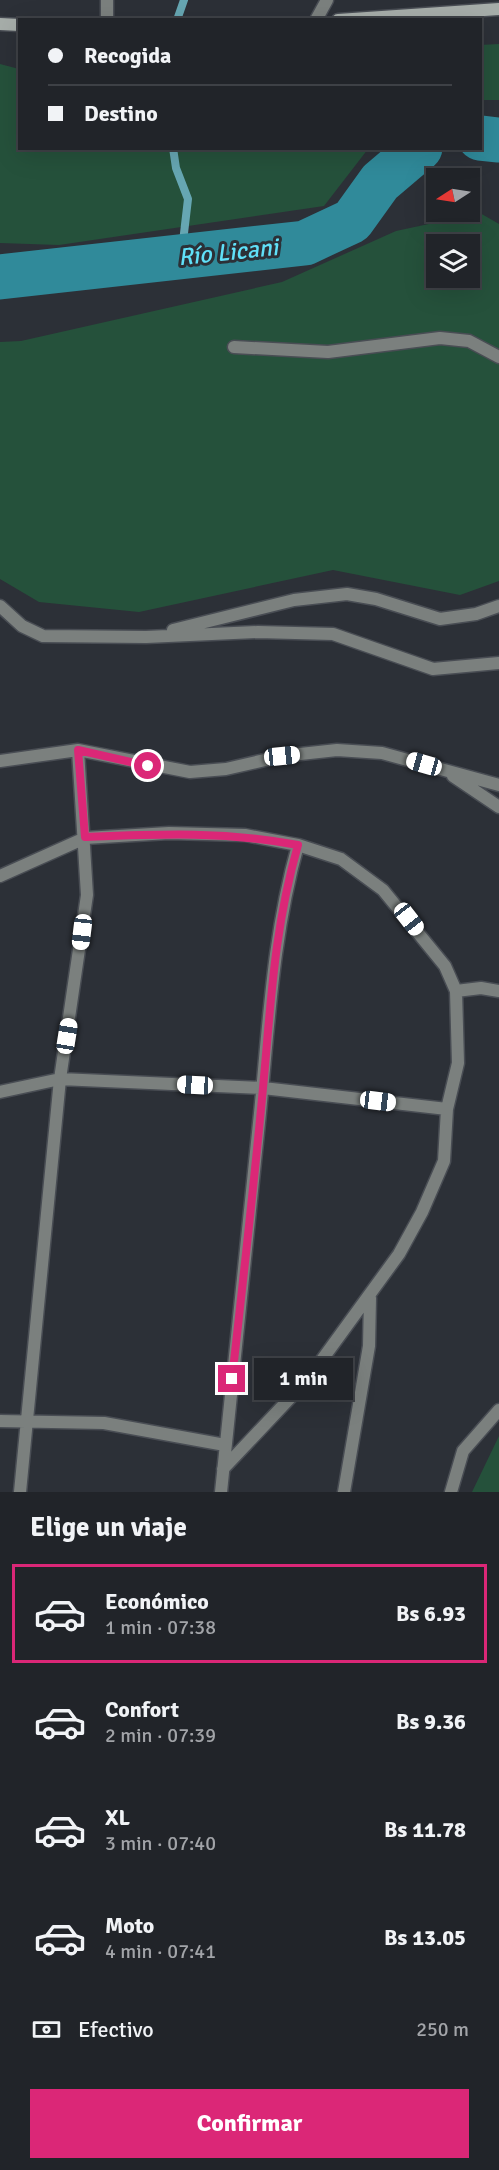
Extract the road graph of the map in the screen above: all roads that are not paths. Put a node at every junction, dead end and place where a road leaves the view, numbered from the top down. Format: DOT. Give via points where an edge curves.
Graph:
graph roads {
  1 [pos="327,0"];
  2 [pos="111,1"];
  3 [pos="499,9"];
  4 [pos="107,18"];
  5 [pos="317,18"];
  6 [pos="367,18"];
  7 [pos="0,24"];
  8 [pos="18,25"];
  9 [pos="234,346"];
  10 [pos="499,357"];
  11 [pos="0,606"];
  12 [pos="499,606"];
  13 [pos="146,637"];
  14 [pos="499,663"];
  15 [pos="78,750"];
  16 [pos="0,761"];
  17 [pos="444,770"];
  18 [pos="499,785"];
  19 [pos="499,807"];
  20 [pos="85,837"];
  21 [pos="298,845"];
  22 [pos="0,876"];
  23 [pos="499,991"];
  24 [pos="456,992"];
  25 [pos="60,1079"];
  26 [pos="263,1088"];
  27 [pos="0,1092"];
  28 [pos="447,1110"];
  29 [pos="370,1298"];
  30 [pos="499,1410"];
  31 [pos="0,1421"];
  32 [pos="26,1422"];
  33 [pos="225,1445"];
  34 [pos="223,1469"];
  35 [pos="20,1492"];
  36 [pos="220,1492"];
  37 [pos="344,1492"];
  38 [pos="451,1492"];
  1 -- 5 [label="street"];
  2 -- 4 [label="street"];
  3 -- 6 [label="main road"];
  7 -- 8 [label="main road"];
  9 -- 10 [label="street" via="328,352 440,338 469,340"];
  11 -- 13 [label="street" via="22,626 43,636"];
  12 -- 13 [label="street" via="440,619 347,594 294,600"];
  13 -- 14 [label="street" via="258,632 333,634 433,669"];
  15 -- 16 [label="street"];
  15 -- 17 [label="street" via="190,772 337,750 382,753"];
  15 -- 20 [label="street"];
  17 -- 18 [label="street"];
  17 -- 19 [label="street"];
  20 -- 21 [label="street" via="245,835"];
  20 -- 22 [label="street"];
  20 -- 25 [label="street" via="87,895"];
  21 -- 24 [label="street" via="341,859 383,890 445,966"];
  21 -- 26 [label="street" via="284,895 272,965"];
  23 -- 24 [label="street" via="481,988"];
  24 -- 28 [label="street" via="458,1064"];
  25 -- 26 [label="street"];
  25 -- 27 [label="street"];
  25 -- 32 [label="street"];
  26 -- 28 [label="street"];
  26 -- 33 [label="street"];
  28 -- 29 [label="street" via="444,1161 422,1212"];
  29 -- 34 [label="street" via="308,1380"];
  29 -- 37 [label="street" via="369,1346"];
  30 -- 38 [label="street" via="463,1451"];
  31 -- 32 [label="street"];
  32 -- 33 [label="street" via="104,1423"];
  32 -- 35 [label="street"];
  33 -- 34 [label="street"];
  34 -- 36 [label="street"];
}
